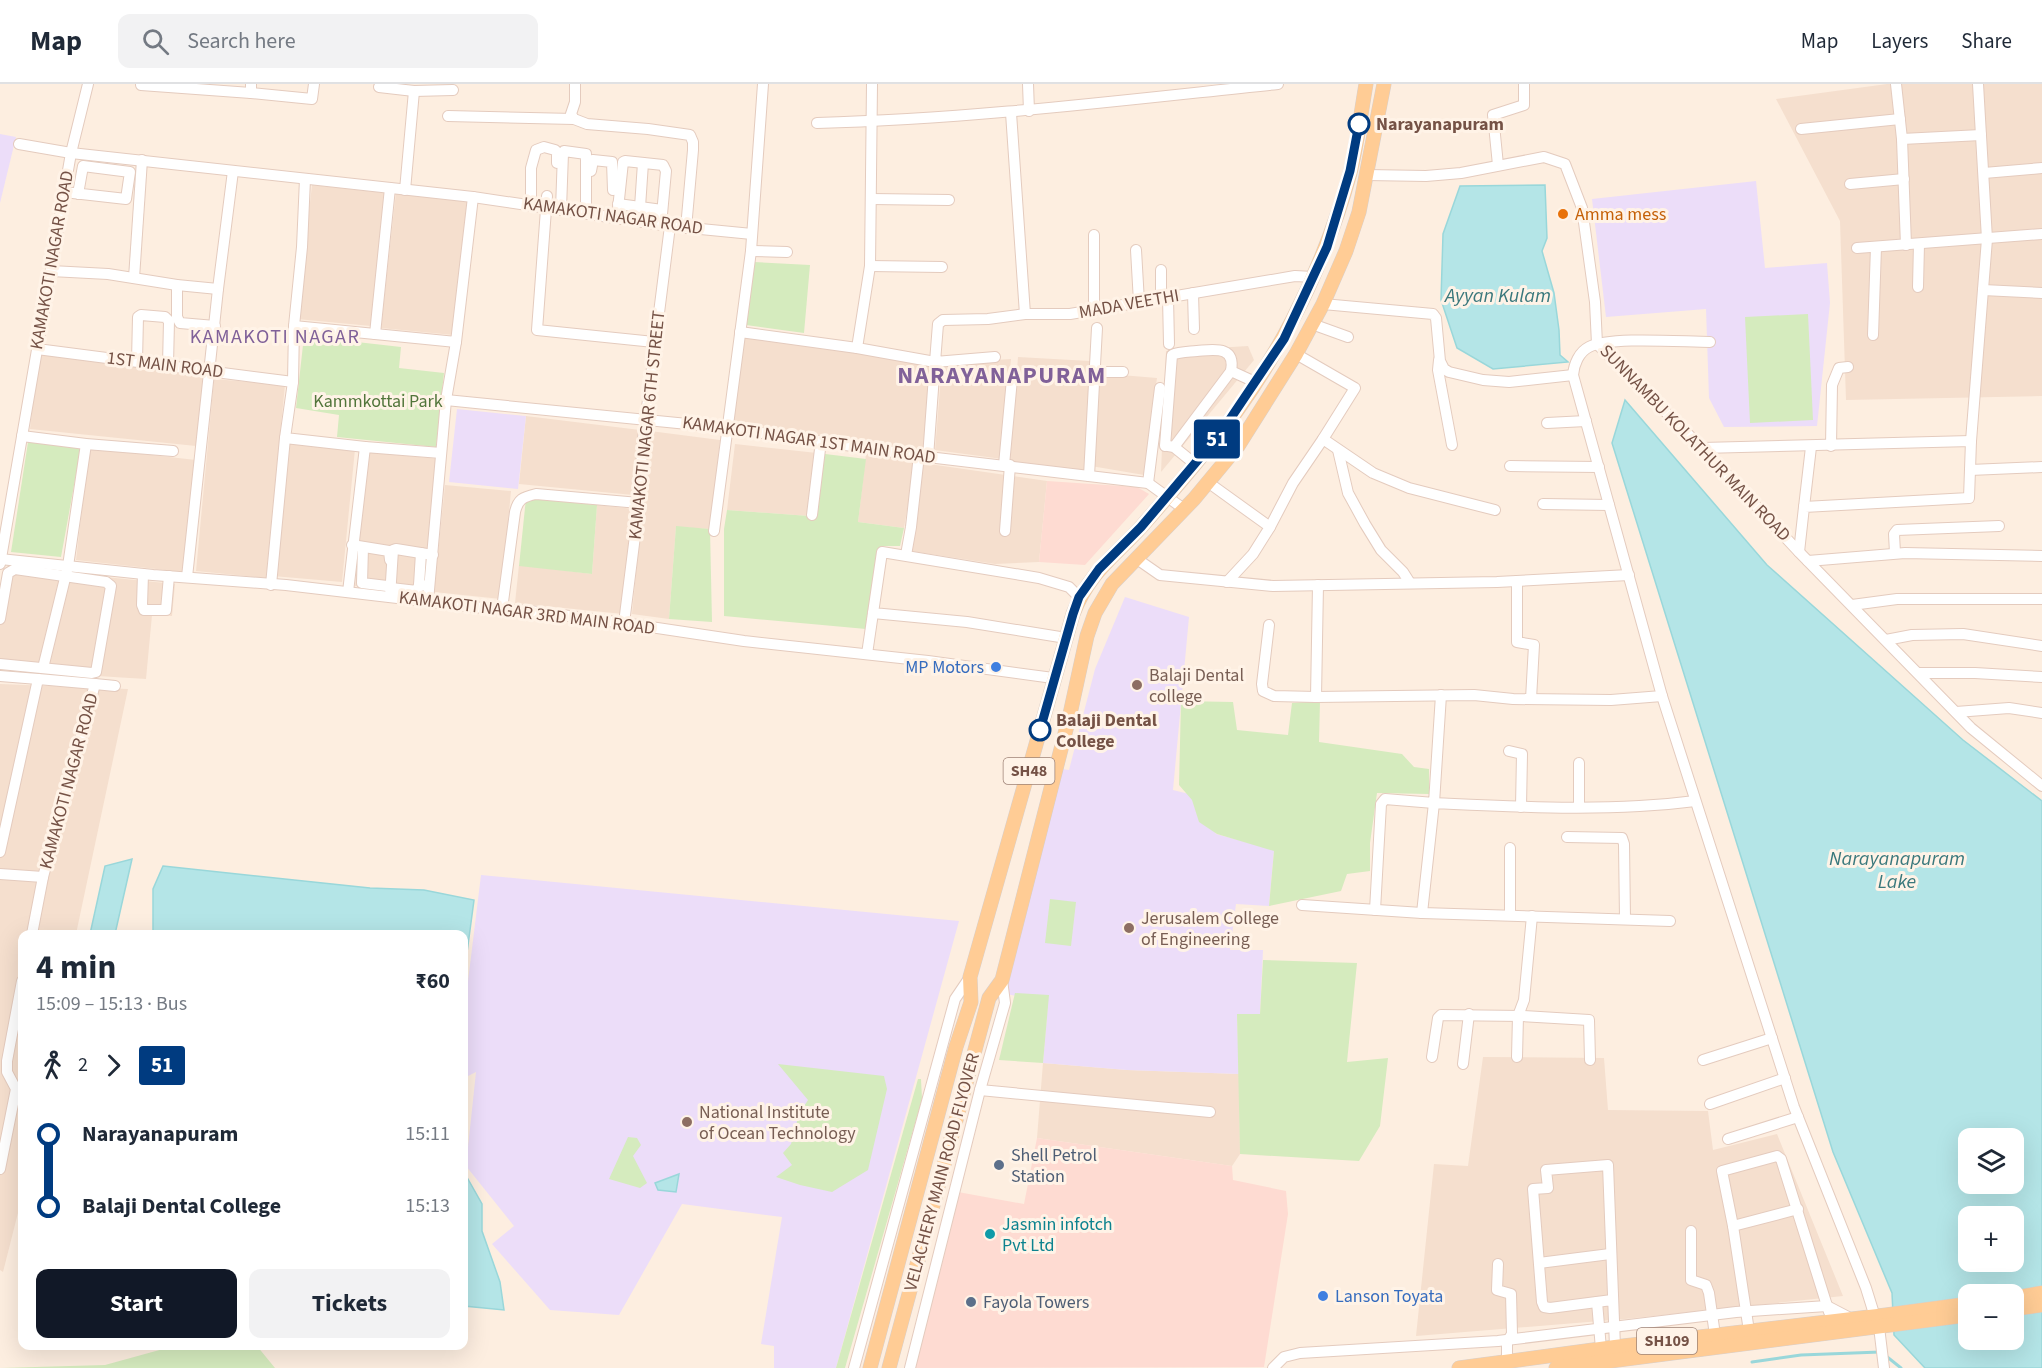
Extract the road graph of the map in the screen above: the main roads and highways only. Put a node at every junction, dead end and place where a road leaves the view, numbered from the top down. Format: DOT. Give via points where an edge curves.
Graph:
graph roads {
  1 [pos="1366,84"];
  2 [pos="1384,84"];
  3 [pos="1049,693"];
  4 [pos="1073,699"];
  5 [pos="2042,1293"];
  6 [pos="2024,1296"];
  7 [pos="2042,1305"];
  8 [pos="1958,1306"];
  9 [pos="2024,1307"];
  10 [pos="1958,1316"];
  11 [pos="1877,1322"];
  12 [pos="870,1368"];
  13 [pos="889,1368"];
  14 [pos="1459,1368"];
  15 [pos="1556,1368"];
  1 -- 3 [label="main road, SH48" via="1350,171 1327,247 1284,339 1220,434 1141,527 1099,569 1079,597"];
  2 -- 4 [label="main road, SH48" via="1359,212 1323,304 1238,446 1209,483 1112,584 1087,636"];
  3 -- 4 [label="main road"];
  3 -- 12 [label="main road, VELACHERY MAIN ROAD FLYOVER / SH48" via="970,977 971,1002"];
  4 -- 13 [label="main road, VELACHERY MAIN ROAD FLYOVER / SH48" via="1002,980 989,998"];
  5 -- 6 [label="main road"];
  7 -- 9 [label="main road"];
  8 -- 11 [label="main road, SH109"];
  10 -- 11 [label="main road, SH109"];
  11 -- 14 [label="main road, SH109" via="1832,1321"];
  11 -- 15 [label="main road, SH109"];
}
